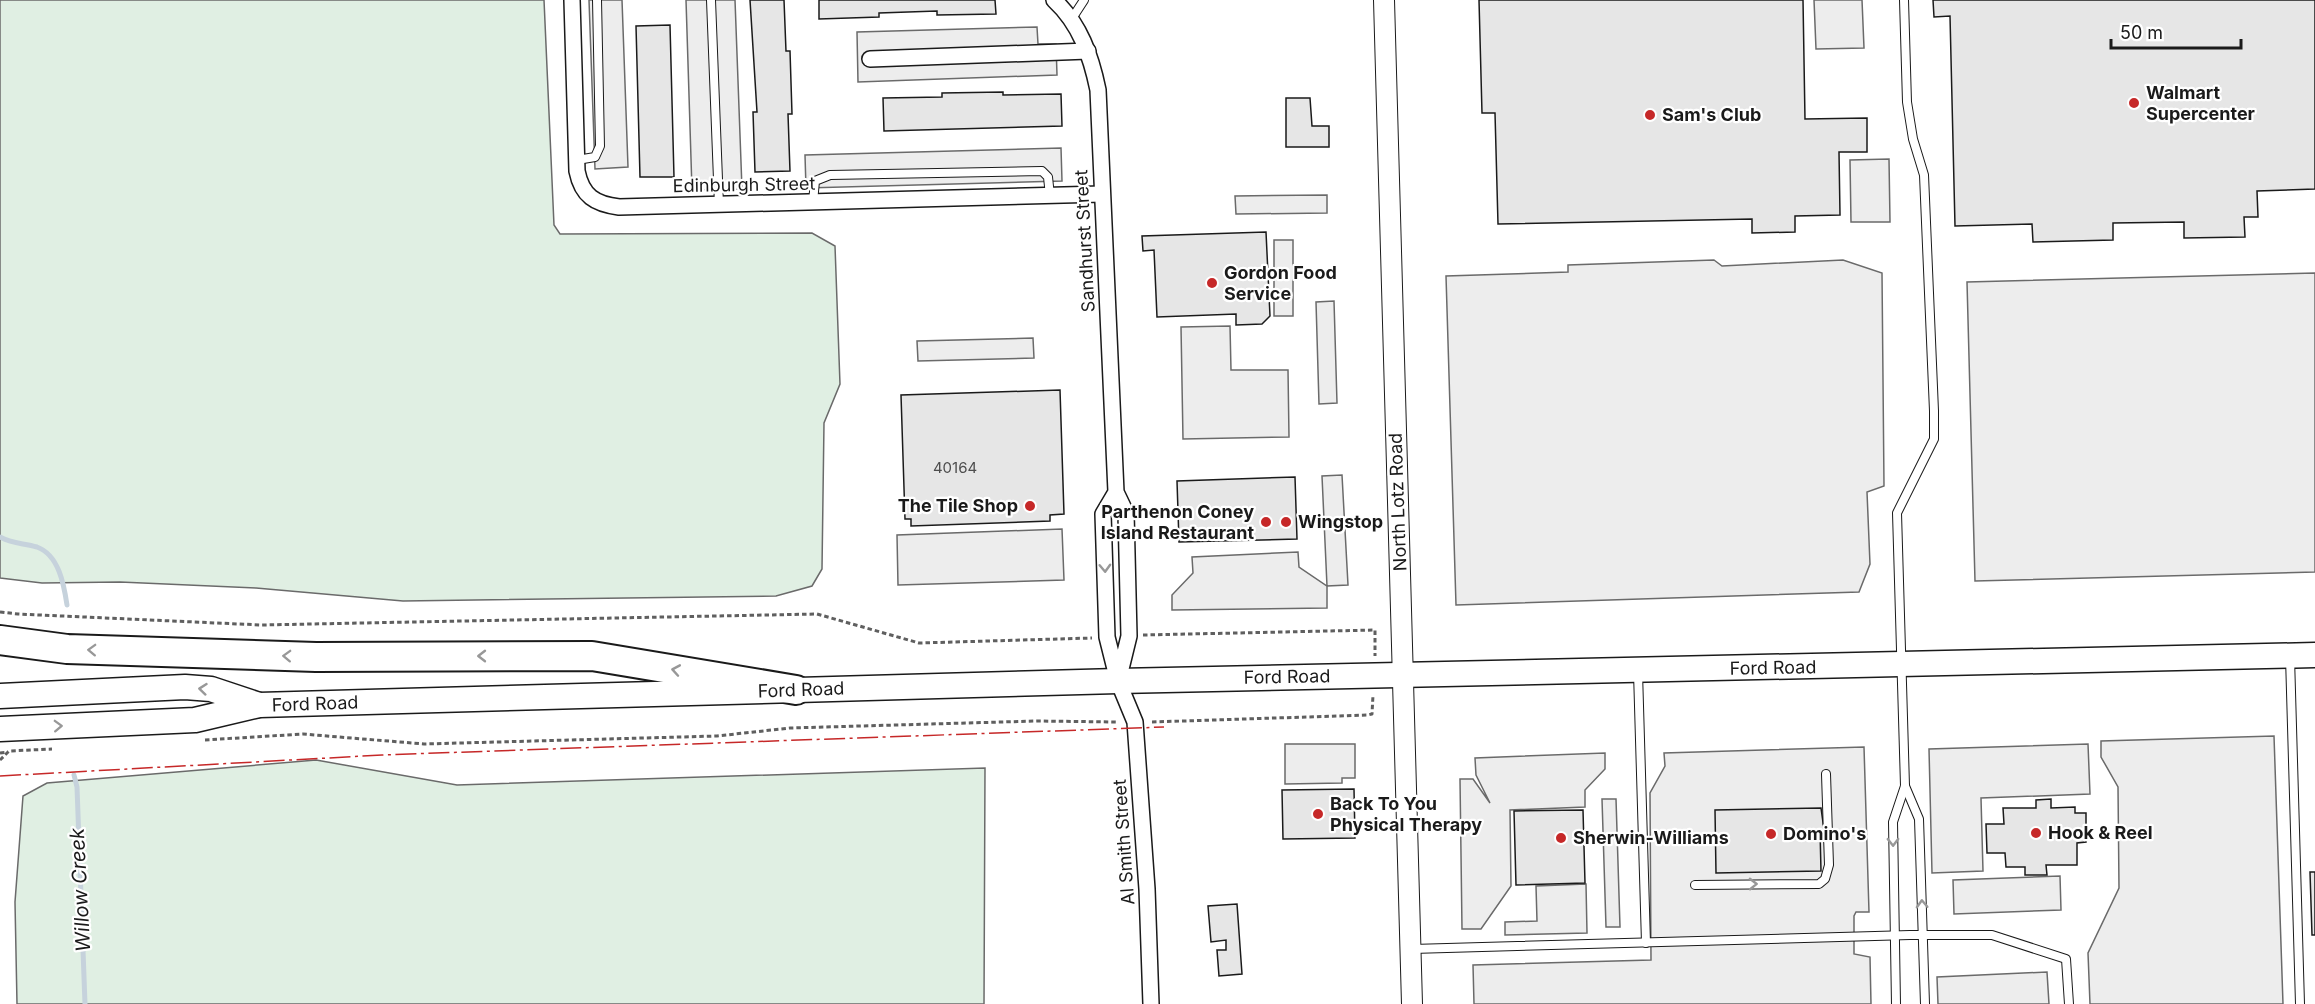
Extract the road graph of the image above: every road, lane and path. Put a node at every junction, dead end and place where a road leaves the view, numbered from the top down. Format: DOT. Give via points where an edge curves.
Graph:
graph roads {
  1 [pos="572,0"];
  2 [pos="597,0"];
  3 [pos="711,0"];
  4 [pos="1054,0"];
  5 [pos="1084,0"];
  6 [pos="1384,0"];
  7 [pos="1904,0"];
  8 [pos="1071,20"];
  9 [pos="1088,51"];
  10 [pos="870,59"];
  11 [pos="577,160"];
  12 [pos="1102,194"];
  13 [pos="1050,196"];
  14 [pos="813,202"];
  15 [pos="719,205"];
  16 [pos="1116,492"];
  17 [pos="0,640"];
  18 [pos="2315,655"];
  19 [pos="2290,656"];
  20 [pos="1902,665"];
  21 [pos="1638,671"];
  22 [pos="1404,676"];
  23 [pos="1118,681"];
  24 [pos="796,690"];
  25 [pos="0,696"];
  26 [pos="259,705"];
  27 [pos="0,729"];
  28 [pos="9,752"];
  29 [pos="0,753"];
  30 [pos="1826,774"];
  31 [pos="1905,786"];
  32 [pos="1695,885"];
  33 [pos="1923,935"];
  34 [pos="1895,936"];
  35 [pos="1646,943"];
  36 [pos="1411,949"];
  37 [pos="1151,1004"];
  38 [pos="1412,1004"];
  39 [pos="1896,1004"];
  40 [pos="1925,1004"];
  41 [pos="2069,1004"];
  42 [pos="2300,1004"];
  1 -- 11 [label="street, Edinburgh Street"];
  2 -- 11 [label="lane" via="600,146 595,157"];
  3 -- 15 [label="lane"];
  4 -- 8 [label="street, Sandhurst Street"];
  5 -- 8 [label="lane"];
  6 -- 22 [label="street, North Lotz Road"];
  7 -- 20 [label="lane" via="1907,102 1912,139 1924,175 1934,438 1897,513"];
  8 -- 9 [label="street, Sandhurst Street"];
  9 -- 10 [label="street"];
  9 -- 12 [label="street, Sandhurst Street" via="1098,90"];
  11 -- 15 [label="street, Edinburgh Street" via="582,188 604,206"];
  12 -- 13 [label="street, Edinburgh Street"];
  12 -- 16 [label="street, Sandhurst Street"];
  13 -- 14 [label="street, Edinburgh Street"];
  13 -- 14 [label="lane" via="1048,177 1042,171 830,176 815,181"];
  14 -- 15 [label="street, Edinburgh Street"];
  16 -- 23 [label="street, Sandhurst Street" via="1126,513 1129,636"];
  16 -- 23 [label="street, Sandhurst Street, one-way" via="1103,514 1107,637"];
  24 -- 17 [label="highway, one-way" via="592,656 316,657 67,649"];
  18 -- 19 [label="main road, Ford Road"];
  19 -- 20 [label="main road, Ford Road"];
  19 -- 42 [label="lane"];
  20 -- 21 [label="main road, Ford Road"];
  20 -- 31 [label="lane"];
  21 -- 22 [label="main road, Ford Road"];
  21 -- 35 [label="lane"];
  22 -- 23 [label="main road, Ford Road"];
  22 -- 36 [label="street, North Lotz Road"];
  23 -- 24 [label="main road, Ford Road"];
  23 -- 37 [label="street, Al Smith Street" via="1135,722"];
  24 -- 26 [label="main road, Ford Road"];
  26 -- 25 [label="main road, Ford Road, one-way" via="212,689 185,687"];
  27 -- 26 [label="main road, Ford Road, one-way" via="195,720"];
  28 -- 29 [label="path"];
  32 -- 30 [label="lane, one-way" via="1820,884 1826,879"];
  33 -- 31 [label="lane, one-way" via="1919,819"];
  31 -- 34 [label="lane, one-way" via="1893,822"];
  33 -- 34 [label="lane"];
  33 -- 40 [label="lane"];
  33 -- 41 [label="lane" via="1992,935 2066,958"];
  34 -- 35 [label="lane"];
  34 -- 39 [label="lane"];
  35 -- 36 [label="lane"];
  36 -- 38 [label="street, North Lotz Road"];
}
